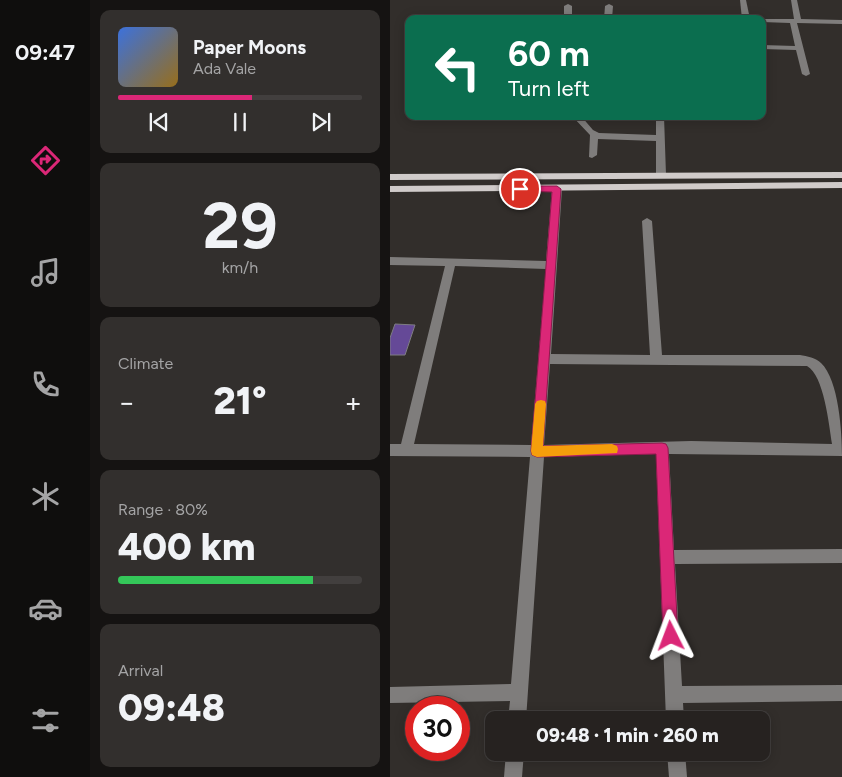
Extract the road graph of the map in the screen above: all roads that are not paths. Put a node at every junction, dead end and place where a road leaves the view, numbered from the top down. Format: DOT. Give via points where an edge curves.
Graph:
graph roads {
  1 [pos="743,0"];
  2 [pos="794,0"];
  3 [pos="568,6"];
  4 [pos="609,6"];
  5 [pos="660,7"];
  6 [pos="568,15"];
  7 [pos="608,15"];
  8 [pos="660,15"];
  9 [pos="745,15"];
  10 [pos="766,20"];
  11 [pos="795,21"];
  12 [pos="842,22"];
  13 [pos="766,47"];
  14 [pos="800,48"];
  15 [pos="806,74"];
  16 [pos="580,120"];
  17 [pos="660,120"];
  18 [pos="594,135"];
  19 [pos="660,138"];
  20 [pos="592,155"];
  21 [pos="661,175"];
  22 [pos="842,175"];
  23 [pos="390,177"];
  24 [pos="842,185"];
  25 [pos="390,189"];
  26 [pos="557,189"];
  27 [pos="647,221"];
  28 [pos="390,260"];
  29 [pos="451,262"];
  30 [pos="551,265"];
  31 [pos="543,359"];
  32 [pos="656,360"];
  33 [pos="662,448"];
  34 [pos="390,450"];
  35 [pos="406,450"];
  36 [pos="841,450"];
  37 [pos="537,451"];
  38 [pos="842,556"];
  39 [pos="667,557"];
  40 [pos="520,692"];
  41 [pos="842,692"];
  42 [pos="390,695"];
  43 [pos="674,695"];
  44 [pos="519,711"];
  45 [pos="675,711"];
  46 [pos="514,761"];
  47 [pos="677,761"];
  48 [pos="513,777"];
  49 [pos="678,777"];
  1 -- 9 [label="street"];
  2 -- 11 [label="street"];
  3 -- 6 [label="street"];
  4 -- 7 [label="street"];
  5 -- 8 [label="street"];
  10 -- 11 [label="street"];
  11 -- 12 [label="street"];
  11 -- 14 [label="street"];
  13 -- 14 [label="street"];
  14 -- 15 [label="street"];
  16 -- 18 [label="street"];
  17 -- 19 [label="street"];
  18 -- 19 [label="street"];
  18 -- 20 [label="street"];
  19 -- 21 [label="street"];
  21 -- 22 [label="main road"];
  21 -- 23 [label="main road"];
  24 -- 26 [label="main road" via="662,185"];
  25 -- 26 [label="main road"];
  26 -- 30 [label="street"];
  27 -- 32 [label="street"];
  28 -- 29 [label="street"];
  29 -- 30 [label="street"];
  29 -- 35 [label="street"];
  30 -- 31 [label="street"];
  31 -- 32 [label="street"];
  31 -- 37 [label="street"];
  32 -- 36 [label="street" via="810,363 818,367 824,378"];
  33 -- 36 [label="street"];
  33 -- 37 [label="street"];
  33 -- 39 [label="street"];
  34 -- 35 [label="street"];
  35 -- 37 [label="street"];
  37 -- 40 [label="street"];
  38 -- 39 [label="street"];
  39 -- 43 [label="street"];
  40 -- 42 [label="street"];
  40 -- 44 [label="street"];
  41 -- 43 [label="street"];
  43 -- 45 [label="street"];
  46 -- 48 [label="street"];
  47 -- 49 [label="street"];
}
